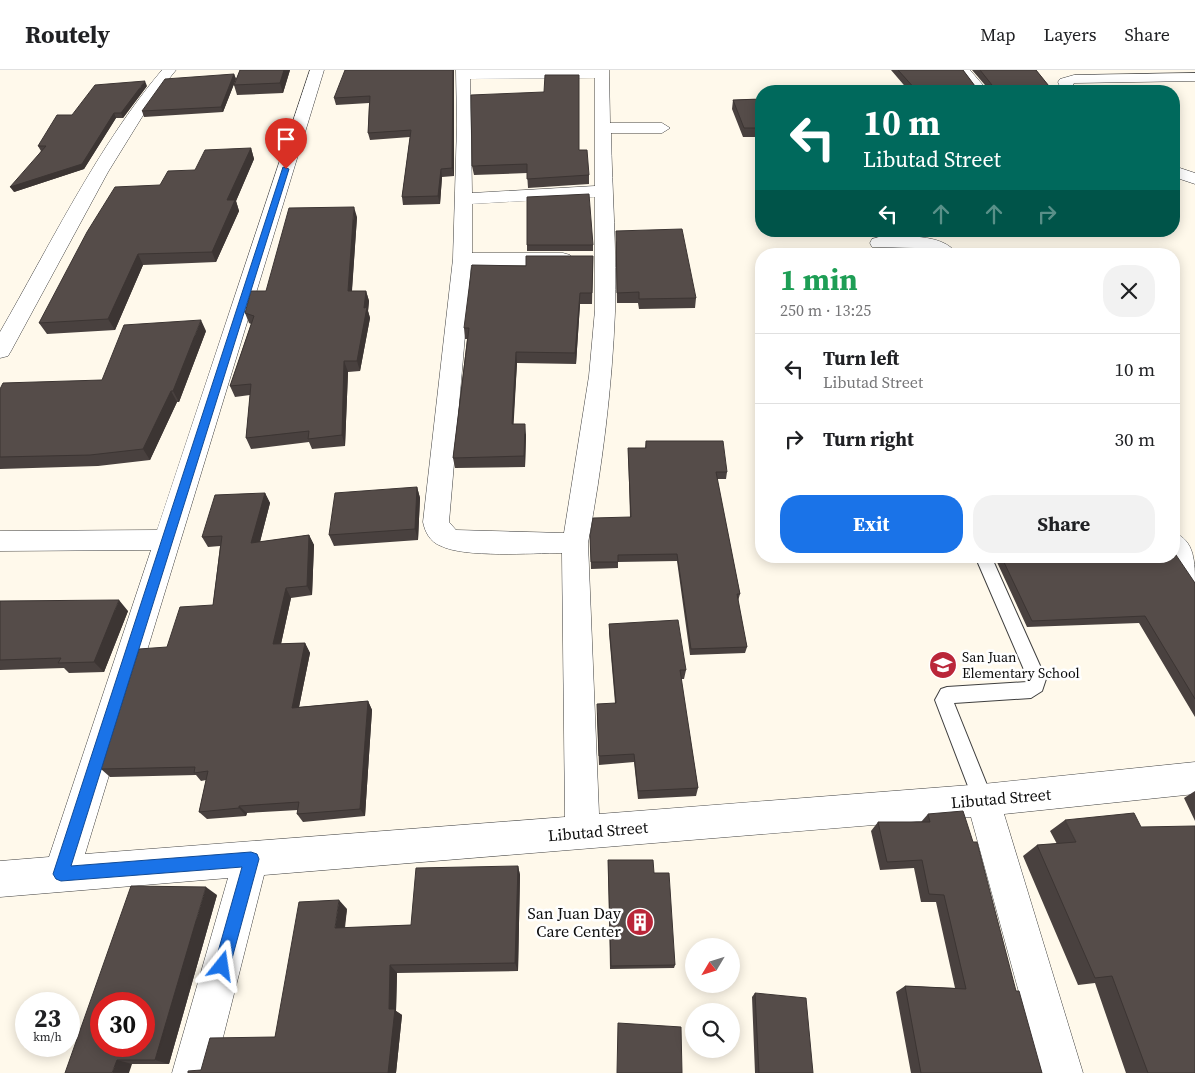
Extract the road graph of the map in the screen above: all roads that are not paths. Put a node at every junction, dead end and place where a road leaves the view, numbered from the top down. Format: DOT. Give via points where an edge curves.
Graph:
graph roads {
  1 [pos="169,70"];
  2 [pos="317,70"];
  3 [pos="963,70"];
  4 [pos="602,72"];
  5 [pos="462,73"];
  6 [pos="1195,77"];
  7 [pos="976,85"];
  8 [pos="1067,85"];
  9 [pos="603,128"];
  10 [pos="662,128"];
  11 [pos="1180,173"];
  12 [pos="1195,179"];
  13 [pos="602,191"];
  14 [pos="463,199"];
  15 [pos="878,243"];
  16 [pos="940,248"];
  17 [pos="462,259"];
  18 [pos="605,259"];
  19 [pos="0,351"];
  20 [pos="169,540"];
  21 [pos="0,541"];
  22 [pos="575,543"];
  23 [pos="1180,552"];
  24 [pos="986,563"];
  25 [pos="1195,573"];
  26 [pos="1195,778"];
  27 [pos="983,800"];
  28 [pos="582,832"];
  29 [pos="251,859"];
  30 [pos="61,874"];
  31 [pos="0,879"];
  32 [pos="193,1073"];
  33 [pos="1062,1073"];
  1 -- 19 [label="street" via="149,94 100,172"];
  2 -- 20 [label="street"];
  3 -- 7 [label="street"];
  4 -- 5 [label="street"];
  4 -- 9 [label="street"];
  5 -- 14 [label="street" via="465,125"];
  6 -- 8 [label="street" via="1074,79 1066,82"];
  9 -- 10 [label="street"];
  9 -- 13 [label="street"];
  11 -- 12 [label="street"];
  13 -- 14 [label="street"];
  13 -- 18 [label="street"];
  14 -- 17 [label="street"];
  15 -- 16 [label="street" via="927,243"];
  17 -- 18 [label="street"];
  17 -- 22 [label="street" via="446,405 436,522 438,530 449,539 469,542"];
  18 -- 22 [label="street" via="600,376"];
  20 -- 21 [label="street"];
  20 -- 30 [label="street"];
  22 -- 28 [label="street"];
  23 -- 25 [label="street"];
  24 -- 27 [label="lane" via="1037,680 1031,690 947,695 944,700"];
  26 -- 27 [label="street, Libutad Street"];
  27 -- 28 [label="street, Libutad Street"];
  27 -- 33 [label="street"];
  28 -- 29 [label="street, Libutad Street"];
  29 -- 30 [label="street, Libutad Street"];
  29 -- 32 [label="street"];
  30 -- 31 [label="street, Libutad Street"];
}
